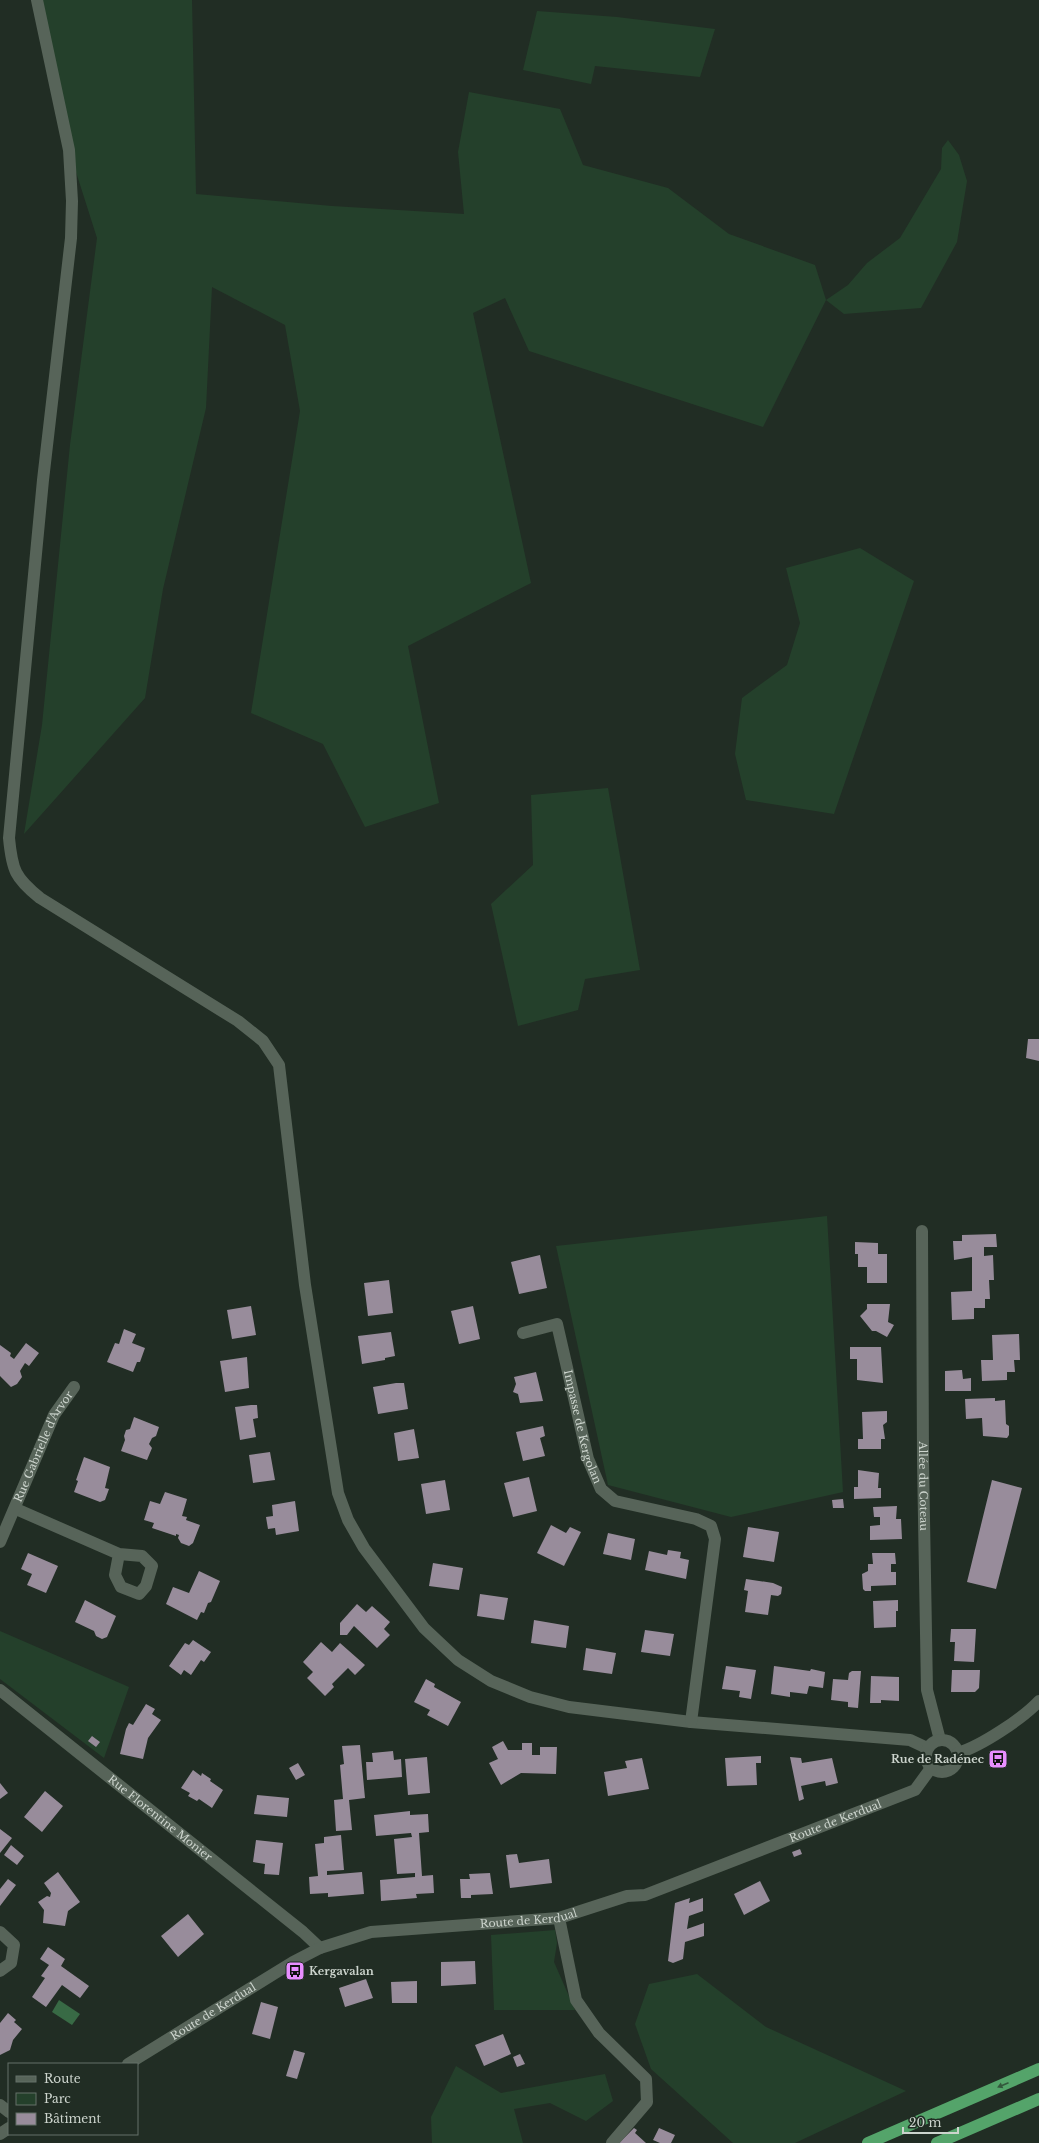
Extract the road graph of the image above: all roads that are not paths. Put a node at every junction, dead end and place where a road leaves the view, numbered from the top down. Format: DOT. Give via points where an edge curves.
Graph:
graph roads {
  1 [pos="37,0"];
  2 [pos="922,1231"];
  3 [pos="523,1333"];
  4 [pos="74,1387"];
  5 [pos="16,1509"];
  6 [pos="0,1542"];
  7 [pos="119,1554"];
  8 [pos="0,1690"];
  9 [pos="1039,1701"];
  10 [pos="691,1722"];
  11 [pos="940,1740"];
  12 [pos="928,1748"];
  13 [pos="958,1753"];
  14 [pos="931,1768"];
  15 [pos="559,1918"];
  16 [pos="0,1932"];
  17 [pos="320,1948"];
  18 [pos="0,1971"];
  19 [pos="130,2063"];
  20 [pos="1039,2070"];
  21 [pos="1039,2099"];
  22 [pos="0,2105"];
  23 [pos="8,2111"];
  24 [pos="612,2143"];
  25 [pos="868,2143"];
  26 [pos="937,2143"];
  1 -- 10 [label="street" via="69,150 72,238 43,480 9,838 12,867 23,884 40,898 238,1021 263,1041 280,1065 305,1285 338,1493 348,1520 364,1548 424,1628 458,1660 492,1681 530,1697 569,1707"];
  2 -- 11 [label="street, Allée du Coteau" via="927,1690"];
  3 -- 10 [label="street, Impasse de Kergolan" via="557,1324 588,1459 601,1489 615,1501 696,1519 711,1526 715,1539"];
  4 -- 5 [label="street, Rue Gabrielle d'Arvor" via="54,1416"];
  5 -- 6 [label="street, Rue Gabrielle d'Arvor"];
  5 -- 7 [label="street, Rue Gabrielle d'Arvor"];
  8 -- 17 [label="street, Rue Florentine Monier"];
  9 -- 13 [label="street" via="1030,1710 971,1749"];
  10 -- 12 [label="street" via="910,1740"];
  11 -- 12 [label="street"];
  11 -- 13 [label="street" via="949,1742"];
  12 -- 14 [label="street" via="926,1759"];
  13 -- 14 [label="street" via="956,1763 950,1770 940,1772"];
  14 -- 15 [label="street, Route de Kerdual" via="915,1790 645,1895 627,1896"];
  15 -- 17 [label="street, Route de Kerdual" via="371,1932"];
  15 -- 24 [label="street" via="576,2000 599,2033 646,2079 647,2102"];
  16 -- 18 [label="street" via="14,1945 12,1962"];
  17 -- 19 [label="street, Route de Kerdual"];
  20 -- 25 [label="highway, one-way"];
  21 -- 26 [label="highway"];
  22 -- 23 [label="street"];
}
